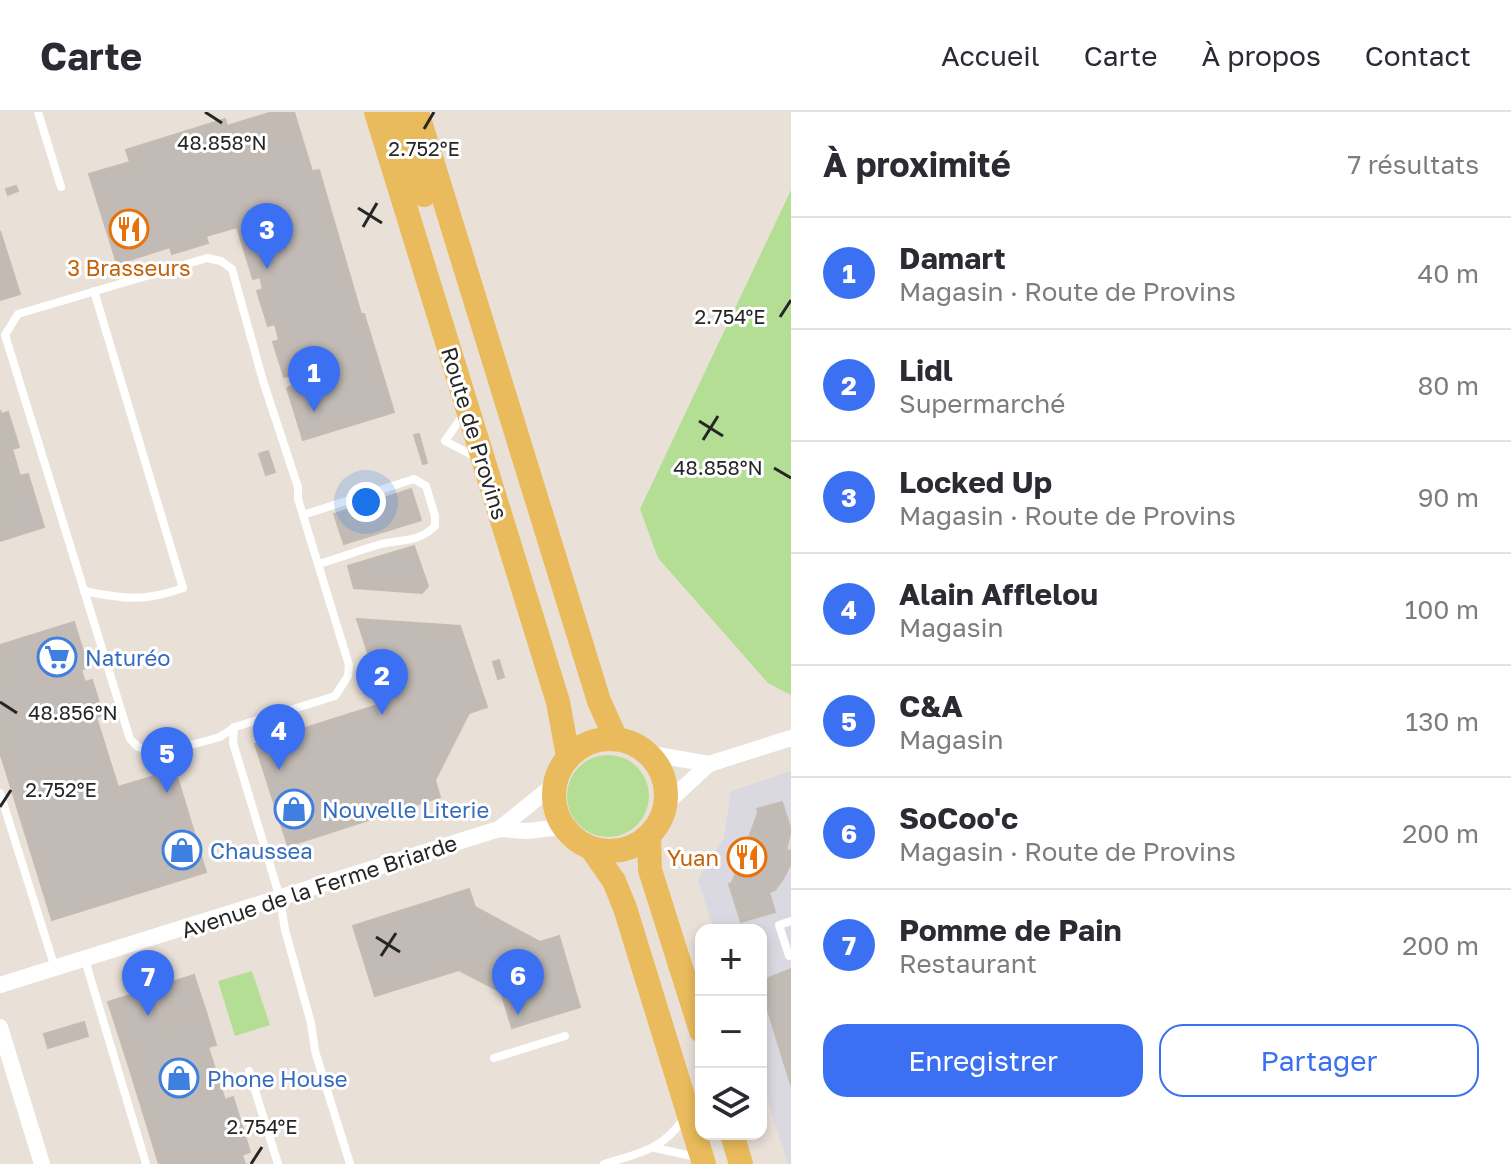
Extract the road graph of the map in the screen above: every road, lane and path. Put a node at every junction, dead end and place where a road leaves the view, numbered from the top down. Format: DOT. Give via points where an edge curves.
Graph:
graph roads {
  1 [pos="38,112"];
  2 [pos="376,112"];
  3 [pos="398,112"];
  4 [pos="417,112"];
  5 [pos="61,187"];
  6 [pos="466,278"];
  7 [pos="94,291"];
  8 [pos="303,515"];
  9 [pos="319,564"];
  10 [pos="84,591"];
  11 [pos="235,727"];
  12 [pos="791,738"];
  13 [pos="616,739"];
  14 [pos="646,753"];
  15 [pos="568,756"];
  16 [pos="709,764"];
  17 [pos="555,784"];
  18 [pos="0,793"];
  19 [pos="667,803"];
  20 [pos="561,827"];
  21 [pos="499,829"];
  22 [pos="649,836"];
  23 [pos="591,848"];
  24 [pos="280,898"];
  25 [pos="791,921"];
  26 [pos="789,956"];
  27 [pos="85,960"];
  28 [pos="56,969"];
  29 [pos="0,985"];
  30 [pos="695,1012"];
  31 [pos="0,1027"];
  32 [pos="565,1036"];
  33 [pos="494,1058"];
  34 [pos="249,1071"];
  35 [pos="688,1113"];
  36 [pos="734,1140"];
  37 [pos="654,1148"];
  38 [pos="703,1162"];
  39 [pos="42,1164"];
  40 [pos="146,1164"];
  41 [pos="278,1164"];
  42 [pos="350,1164"];
  43 [pos="604,1164"];
  44 [pos="741,1164"];
  1 -- 5 [label="lane"];
  2 -- 15 [label="main road, Route de Provins" via="558,702"];
  3 -- 6 [label="main road" via="441,249"];
  4 -- 6 [label="main road, Route de Provins"];
  6 -- 13 [label="main road, Route de Provins" via="599,701"];
  7 -- 8 [label="lane" via="207,258 232,269"];
  7 -- 10 [label="lane" via="18,314 5,335"];
  7 -- 10 [label="lane" via="183,588 158,597 124,599"];
  8 -- 9 [label="lane"];
  8 -- 9 [label="lane" via="414,479 426,486 435,526 426,535"];
  9 -- 11 [label="lane" via="349,665 345,682 335,696"];
  10 -- 11 [label="lane" via="114,693 130,739 138,747 170,752"];
  11 -- 24 [label="lane" via="233,743"];
  12 -- 16 [label="street"];
  13 -- 14 [label="main road"];
  13 -- 15 [label="main road" via="590,742"];
  14 -- 16 [label="street"];
  14 -- 19 [label="main road" via="658,764"];
  15 -- 17 [label="main road"];
  16 -- 19 [label="street"];
  17 -- 20 [label="main road" via="554,811"];
  17 -- 21 [label="street, Avenue de la Ferme Briarde"];
  18 -- 28 [label="lane"];
  19 -- 22 [label="main road"];
  20 -- 21 [label="street, Avenue de la Ferme Briarde"];
  20 -- 23 [label="main road"];
  21 -- 24 [label="street, Avenue de la Ferme Briarde"];
  22 -- 23 [label="main road" via="615,851"];
  22 -- 30 [label="main road" via="650,870"];
  23 -- 35 [label="main road" via="625,908"];
  24 -- 27 [label="street, Avenue de la Ferme Briarde"];
  24 -- 42 [label="lane" via="315,1051"];
  25 -- 26 [label="lane" via="779,925"];
  27 -- 28 [label="street, Avenue de la Ferme Briarde"];
  27 -- 40 [label="lane"];
  28 -- 29 [label="street, Avenue de la Ferme Briarde"];
  31 -- 39 [label="street"];
  32 -- 33 [label="lane"];
  34 -- 41 [label="lane"];
  35 -- 37 [label="lane" via="674,1134"];
  35 -- 38 [label="main road"];
  36 -- 44 [label="main road"];
  37 -- 38 [label="lane"];
  37 -- 43 [label="lane"];
}
